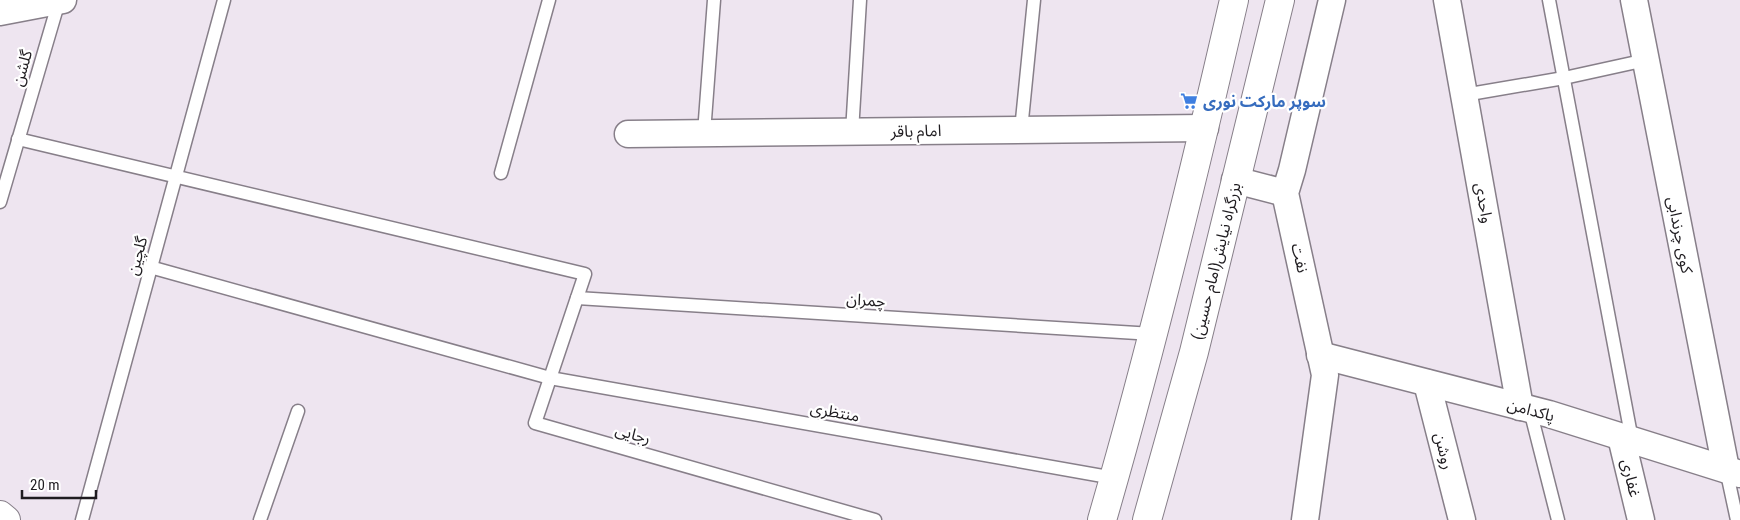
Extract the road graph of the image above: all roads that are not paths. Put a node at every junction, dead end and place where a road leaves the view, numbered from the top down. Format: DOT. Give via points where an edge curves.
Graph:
graph roads {
  1 [pos="61,0"];
  2 [pos="224,0"];
  3 [pos="549,0"];
  4 [pos="714,0"];
  5 [pos="860,0"];
  6 [pos="1034,0"];
  7 [pos="1234,0"];
  8 [pos="1280,0"];
  9 [pos="1332,0"];
  10 [pos="1447,0"];
  11 [pos="1549,0"];
  12 [pos="1634,0"];
  13 [pos="0,12"];
  14 [pos="1646,60"];
  15 [pos="1564,78"];
  16 [pos="1464,95"];
  17 [pos="1204,128"];
  18 [pos="1022,130"];
  19 [pos="852,132"];
  20 [pos="704,133"];
  21 [pos="628,134"];
  22 [pos="18,139"];
  23 [pos="501,173"];
  24 [pos="175,176"];
  25 [pos="1236,180"];
  26 [pos="1285,193"];
  27 [pos="0,202"];
  28 [pos="150,267"];
  29 [pos="577,298"];
  30 [pos="1153,334"];
  31 [pos="1320,355"];
  32 [pos="550,378"];
  33 [pos="1427,382"];
  34 [pos="1525,408"];
  35 [pos="298,411"];
  36 [pos="1626,438"];
  37 [pos="1733,472"];
  38 [pos="1114,478"];
  39 [pos="0,515"];
  40 [pos="6,520"];
  41 [pos="82,520"];
  42 [pos="260,520"];
  43 [pos="875,520"];
  44 [pos="1102,520"];
  45 [pos="1147,520"];
  46 [pos="1305,520"];
  47 [pos="1462,520"];
  48 [pos="1558,520"];
  49 [pos="1641,520"];
  50 [pos="1737,520"];
  1 -- 13 [label="street"];
  1 -- 22 [label="lane, گلشن"];
  2 -- 24 [label="lane, گلچین"];
  3 -- 23 [label="lane"];
  4 -- 20 [label="lane"];
  5 -- 19 [label="lane"];
  6 -- 18 [label="lane"];
  7 -- 17 [label="main road"];
  8 -- 25 [label="main road, بزرگراه نیایش(امام حسین)"];
  9 -- 26 [label="street, نفت"];
  10 -- 16 [label="street, واحدی"];
  11 -- 15 [label="lane"];
  12 -- 14 [label="street, کوی چرندابی"];
  14 -- 15 [label="lane"];
  14 -- 37 [label="street, کوی چرندابی"];
  15 -- 16 [label="lane"];
  15 -- 36 [label="lane"];
  16 -- 34 [label="street, واحدی"];
  17 -- 18 [label="street, امام باقر"];
  17 -- 30 [label="main road"];
  18 -- 19 [label="street, امام باقر"];
  19 -- 20 [label="street, امام باقر"];
  20 -- 21 [label="street, امام باقر"];
  22 -- 24 [label="lane"];
  22 -- 27 [label="lane, گلشن"];
  24 -- 28 [label="lane, گلچین"];
  24 -- 29 [label="lane, رجایی" via="585,274"];
  25 -- 26 [label="street"];
  25 -- 45 [label="main road, بزرگراه نیایش(امام حسین)" via="1194,352"];
  26 -- 31 [label="street, نفت"];
  28 -- 32 [label="lane, منتظری"];
  28 -- 41 [label="lane, گلچین"];
  29 -- 30 [label="lane, چمران"];
  29 -- 32 [label="lane, رجایی"];
  30 -- 38 [label="main road"];
  31 -- 33 [label="street, پاکدامن"];
  31 -- 46 [label="street, نفت" via="1325,375"];
  32 -- 38 [label="lane, منتظری"];
  32 -- 43 [label="lane, رجایی" via="535,423"];
  33 -- 34 [label="street, پاکدامن"];
  33 -- 47 [label="street, روشن"];
  34 -- 36 [label="street, پاکدامن"];
  34 -- 48 [label="lane"];
  35 -- 42 [label="lane"];
  36 -- 37 [label="street, پاکدامن"];
  36 -- 49 [label="street, غفاری"];
  37 -- 50 [label="lane"];
  38 -- 44 [label="main road"];
  39 -- 40 [label="main road"];
}
